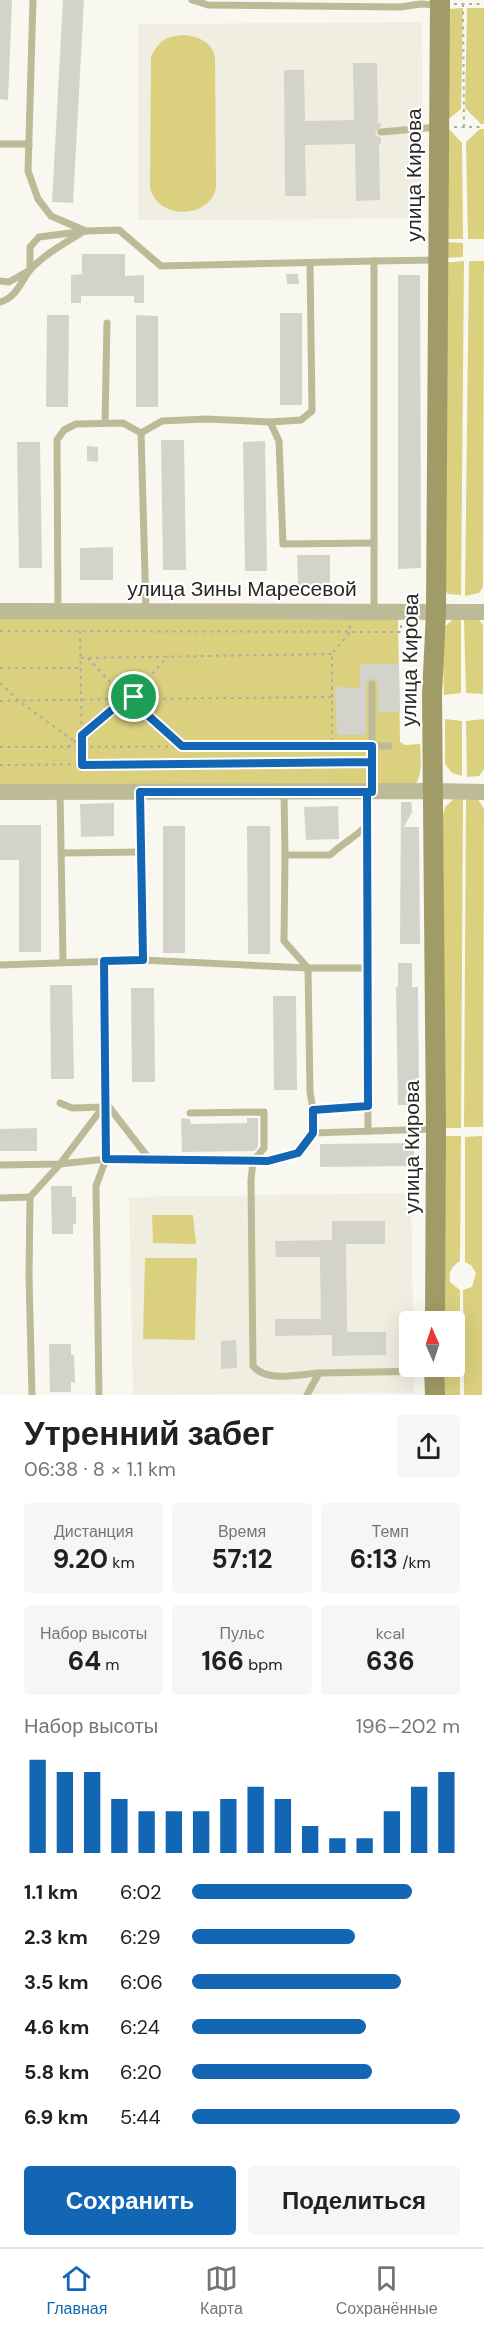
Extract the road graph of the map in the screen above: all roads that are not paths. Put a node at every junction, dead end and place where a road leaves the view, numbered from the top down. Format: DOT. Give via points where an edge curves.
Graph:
graph roads {
  1 [pos="33,0"];
  2 [pos="192,0"];
  3 [pos="208,2"];
  4 [pos="440,2"];
  5 [pos="399,4"];
  6 [pos="438,127"];
  7 [pos="381,132"];
  8 [pos="0,144"];
  9 [pos="29,144"];
  10 [pos="84,231"];
  11 [pos="437,260"];
  12 [pos="374,261"];
  13 [pos="310,263"];
  14 [pos="30,270"];
  15 [pos="0,281"];
  16 [pos="0,302"];
  17 [pos="107,322"];
  18 [pos="270,422"];
  19 [pos="105,423"];
  20 [pos="141,433"];
  21 [pos="374,543"];
  22 [pos="0,610"];
  23 [pos="58,610"];
  24 [pos="146,611"];
  25 [pos="374,612"];
  26 [pos="436,612"];
  27 [pos="484,612"];
  28 [pos="372,684"];
  29 [pos="372,746"];
  30 [pos="389,746"];
  31 [pos="434,791"];
  32 [pos="0,792"];
  33 [pos="60,792"];
  34 [pos="140,792"];
  35 [pos="284,792"];
  36 [pos="370,792"];
  37 [pos="484,792"];
  38 [pos="368,824"];
  39 [pos="141,852"];
  40 [pos="62,853"];
  41 [pos="285,855"];
  42 [pos="143,960"];
  43 [pos="104,961"];
  44 [pos="63,962"];
  45 [pos="0,965"];
  46 [pos="308,968"];
  47 [pos="368,968"];
  48 [pos="60,1103"];
  49 [pos="105,1105"];
  50 [pos="368,1106"];
  51 [pos="313,1110"];
  52 [pos="190,1113"];
  53 [pos="436,1129"];
  54 [pos="368,1131"];
  55 [pos="313,1133"];
  56 [pos="106,1159"];
  57 [pos="150,1160"];
  58 [pos="253,1161"];
  59 [pos="60,1164"];
  60 [pos="0,1165"];
  61 [pos="30,1197"];
  62 [pos="0,1198"];
  63 [pos="435,1311"];
  64 [pos="399,1370"];
  65 [pos="319,1373"];
  66 [pos="434,1377"];
  67 [pos="32,1395"];
  68 [pos="99,1395"];
  69 [pos="307,1395"];
  70 [pos="435,1395"];
  1 -- 9 [label="lane"];
  2 -- 3 [label="lane"];
  3 -- 5 [label="lane"];
  4 -- 5 [label="lane"];
  4 -- 6 [label="main road, улица Кирова"];
  6 -- 7 [label="lane"];
  6 -- 11 [label="main road, улица Кирова"];
  8 -- 9 [label="lane"];
  9 -- 10 [label="lane" via="28,171 38,199 51,216"];
  10 -- 13 [label="lane" via="119,230 161,266"];
  10 -- 14 [label="lane"];
  10 -- 14 [label="lane" via="39,237 30,247"];
  11 -- 12 [label="lane"];
  11 -- 26 [label="main road, улица Кирова"];
  12 -- 13 [label="lane"];
  12 -- 21 [label="lane"];
  13 -- 18 [label="lane" via="312,411 301,420"];
  14 -- 15 [label="lane" via="9,282"];
  14 -- 16 [label="lane" via="22,285"];
  17 -- 19 [label="lane"];
  18 -- 20 [label="lane" via="162,421"];
  18 -- 21 [label="lane" via="279,441 283,544"];
  19 -- 20 [label="lane" via="123,423"];
  19 -- 23 [label="lane" via="76,424 64,430 57,440"];
  20 -- 24 [label="lane"];
  21 -- 25 [label="lane"];
  22 -- 23 [label="street, улица Зины Маресевой"];
  23 -- 24 [label="street, улица Зины Маресевой"];
  24 -- 25 [label="street, улица Зины Маресевой"];
  25 -- 26 [label="street, улица Зины Маресевой"];
  26 -- 27 [label="street, улица Зины Маресевой"];
  26 -- 31 [label="main road, улица Кирова" via="432,695"];
  28 -- 29 [label="lane"];
  29 -- 30 [label="lane"];
  29 -- 36 [label="lane"];
  31 -- 36 [label="street"];
  31 -- 37 [label="street"];
  31 -- 53 [label="main road, улица Кирова"];
  32 -- 33 [label="street"];
  33 -- 34 [label="street"];
  33 -- 40 [label="lane"];
  34 -- 35 [label="street"];
  34 -- 39 [label="lane"];
  35 -- 36 [label="street"];
  35 -- 41 [label="lane"];
  36 -- 38 [label="lane"];
  38 -- 41 [label="lane" via="357,837 330,855"];
  38 -- 47 [label="lane"];
  39 -- 40 [label="lane"];
  39 -- 42 [label="lane"];
  40 -- 44 [label="lane"];
  41 -- 46 [label="lane" via="284,941"];
  42 -- 43 [label="lane"];
  42 -- 46 [label="lane"];
  43 -- 44 [label="lane"];
  43 -- 49 [label="lane"];
  44 -- 45 [label="lane"];
  46 -- 47 [label="lane"];
  46 -- 51 [label="lane" via="309,1092"];
  47 -- 50 [label="lane"];
  48 -- 49 [label="lane" via="72,1108"];
  49 -- 56 [label="lane"];
  49 -- 57 [label="lane"];
  49 -- 59 [label="lane"];
  50 -- 51 [label="lane"];
  50 -- 54 [label="lane"];
  51 -- 55 [label="lane"];
  52 -- 58 [label="lane" via="264,1113 264,1149"];
  53 -- 54 [label="lane"];
  53 -- 63 [label="main road, улица Кирова"];
  54 -- 55 [label="lane"];
  55 -- 58 [label="lane" via="298,1153"];
  56 -- 57 [label="lane"];
  56 -- 59 [label="lane"];
  56 -- 68 [label="lane" via="96,1186"];
  57 -- 58 [label="lane"];
  58 -- 65 [label="lane" via="253,1366 268,1376"];
  59 -- 60 [label="lane"];
  59 -- 61 [label="lane"];
  61 -- 62 [label="lane"];
  61 -- 67 [label="lane"];
  64 -- 65 [label="lane"];
  65 -- 69 [label="lane"];
  66 -- 70 [label="main road"];
}
